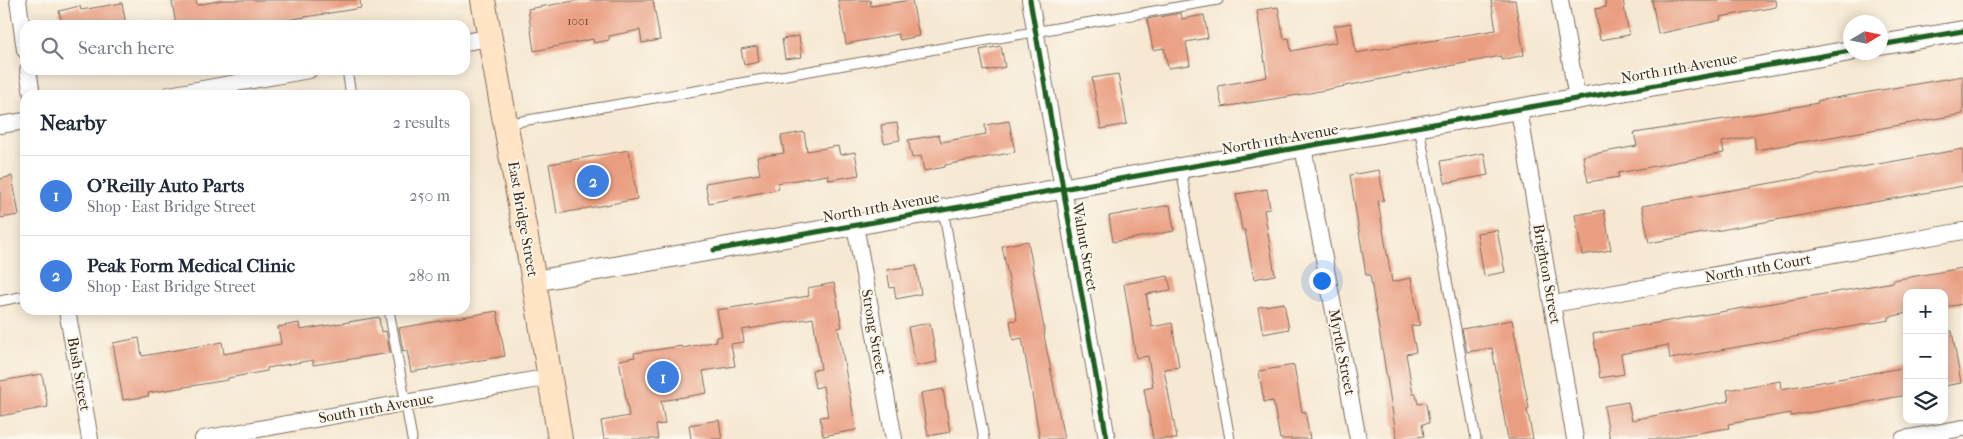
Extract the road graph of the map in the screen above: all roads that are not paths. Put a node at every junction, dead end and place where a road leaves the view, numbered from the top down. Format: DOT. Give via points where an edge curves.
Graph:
graph roads {
  1 [pos="18,0"];
  2 [pos="483,0"];
  3 [pos="1030,0"];
  4 [pos="1218,0"];
  5 [pos="1560,0"];
  6 [pos="21,20"];
  7 [pos="1963,31"];
  8 [pos="1036,32"];
  9 [pos="489,38"];
  10 [pos="470,41"];
  11 [pos="1888,44"];
  12 [pos="1843,52"];
  13 [pos="29,75"];
  14 [pos="281,75"];
  15 [pos="348,75"];
  16 [pos="31,90"];
  17 [pos="197,90"];
  18 [pos="350,90"];
  19 [pos="1576,99"];
  20 [pos="1519,110"];
  21 [pos="20,122"];
  22 [pos="505,124"];
  23 [pos="0,125"];
  24 [pos="1419,127"];
  25 [pos="1303,147"];
  26 [pos="1181,169"];
  27 [pos="1062,188"];
  28 [pos="943,209"];
  29 [pos="854,225"];
  30 [pos="1963,231"];
  31 [pos="534,281"];
  32 [pos="20,297"];
  33 [pos="0,301"];
  34 [pos="1553,304"];
  35 [pos="68,315"];
  36 [pos="390,315"];
  37 [pos="550,377"];
  38 [pos="406,403"];
  39 [pos="1963,428"];
  40 [pos="90,439"];
  41 [pos="203,439"];
  42 [pos="412,439"];
  43 [pos="560,439"];
  44 [pos="894,439"];
  45 [pos="984,439"];
  46 [pos="1107,439"];
  47 [pos="1230,439"];
  48 [pos="1358,439"];
  49 [pos="1476,439"];
  50 [pos="1575,439"];
  51 [pos="1903,439"];
  1 -- 6 [label="street"];
  2 -- 9 [label="main road, East Bridge Street"];
  3 -- 8 [label="street, Walnut Street"];
  4 -- 8 [label="lane"];
  5 -- 19 [label="street"];
  7 -- 11 [label="street"];
  8 -- 22 [label="lane"];
  8 -- 27 [label="street, Walnut Street"];
  9 -- 10 [label="street"];
  9 -- 22 [label="main road, East Bridge Street"];
  12 -- 19 [label="street, North 11th Avenue"];
  13 -- 16 [label="street"];
  14 -- 17 [label="street"];
  15 -- 18 [label="lane"];
  19 -- 20 [label="street, North 11th Avenue"];
  20 -- 24 [label="street, North 11th Avenue"];
  20 -- 34 [label="street, Brighton Street"];
  21 -- 23 [label="street"];
  22 -- 31 [label="main road, East Bridge Street"];
  24 -- 25 [label="street, North 11th Avenue"];
  24 -- 49 [label="lane"];
  25 -- 26 [label="street, North 11th Avenue"];
  25 -- 48 [label="street, Myrtle Street"];
  26 -- 27 [label="street, North 11th Avenue"];
  26 -- 47 [label="lane"];
  27 -- 28 [label="street, North 11th Avenue"];
  27 -- 46 [label="street, Walnut Street"];
  28 -- 29 [label="street, North 11th Avenue"];
  28 -- 45 [label="lane"];
  29 -- 31 [label="street, North 11th Avenue"];
  29 -- 44 [label="street, Strong Street"];
  30 -- 34 [label="street, North 11th Court"];
  31 -- 37 [label="main road, East Bridge Street"];
  32 -- 33 [label="lane"];
  34 -- 50 [label="street, Brighton Street"];
  35 -- 40 [label="street, Bush Street"];
  36 -- 38 [label="lane"];
  37 -- 38 [label="street, South 11th Avenue"];
  37 -- 43 [label="main road, East Bridge Street"];
  38 -- 41 [label="street, South 11th Avenue"];
  38 -- 42 [label="lane"];
  39 -- 51 [label="street"];
}
